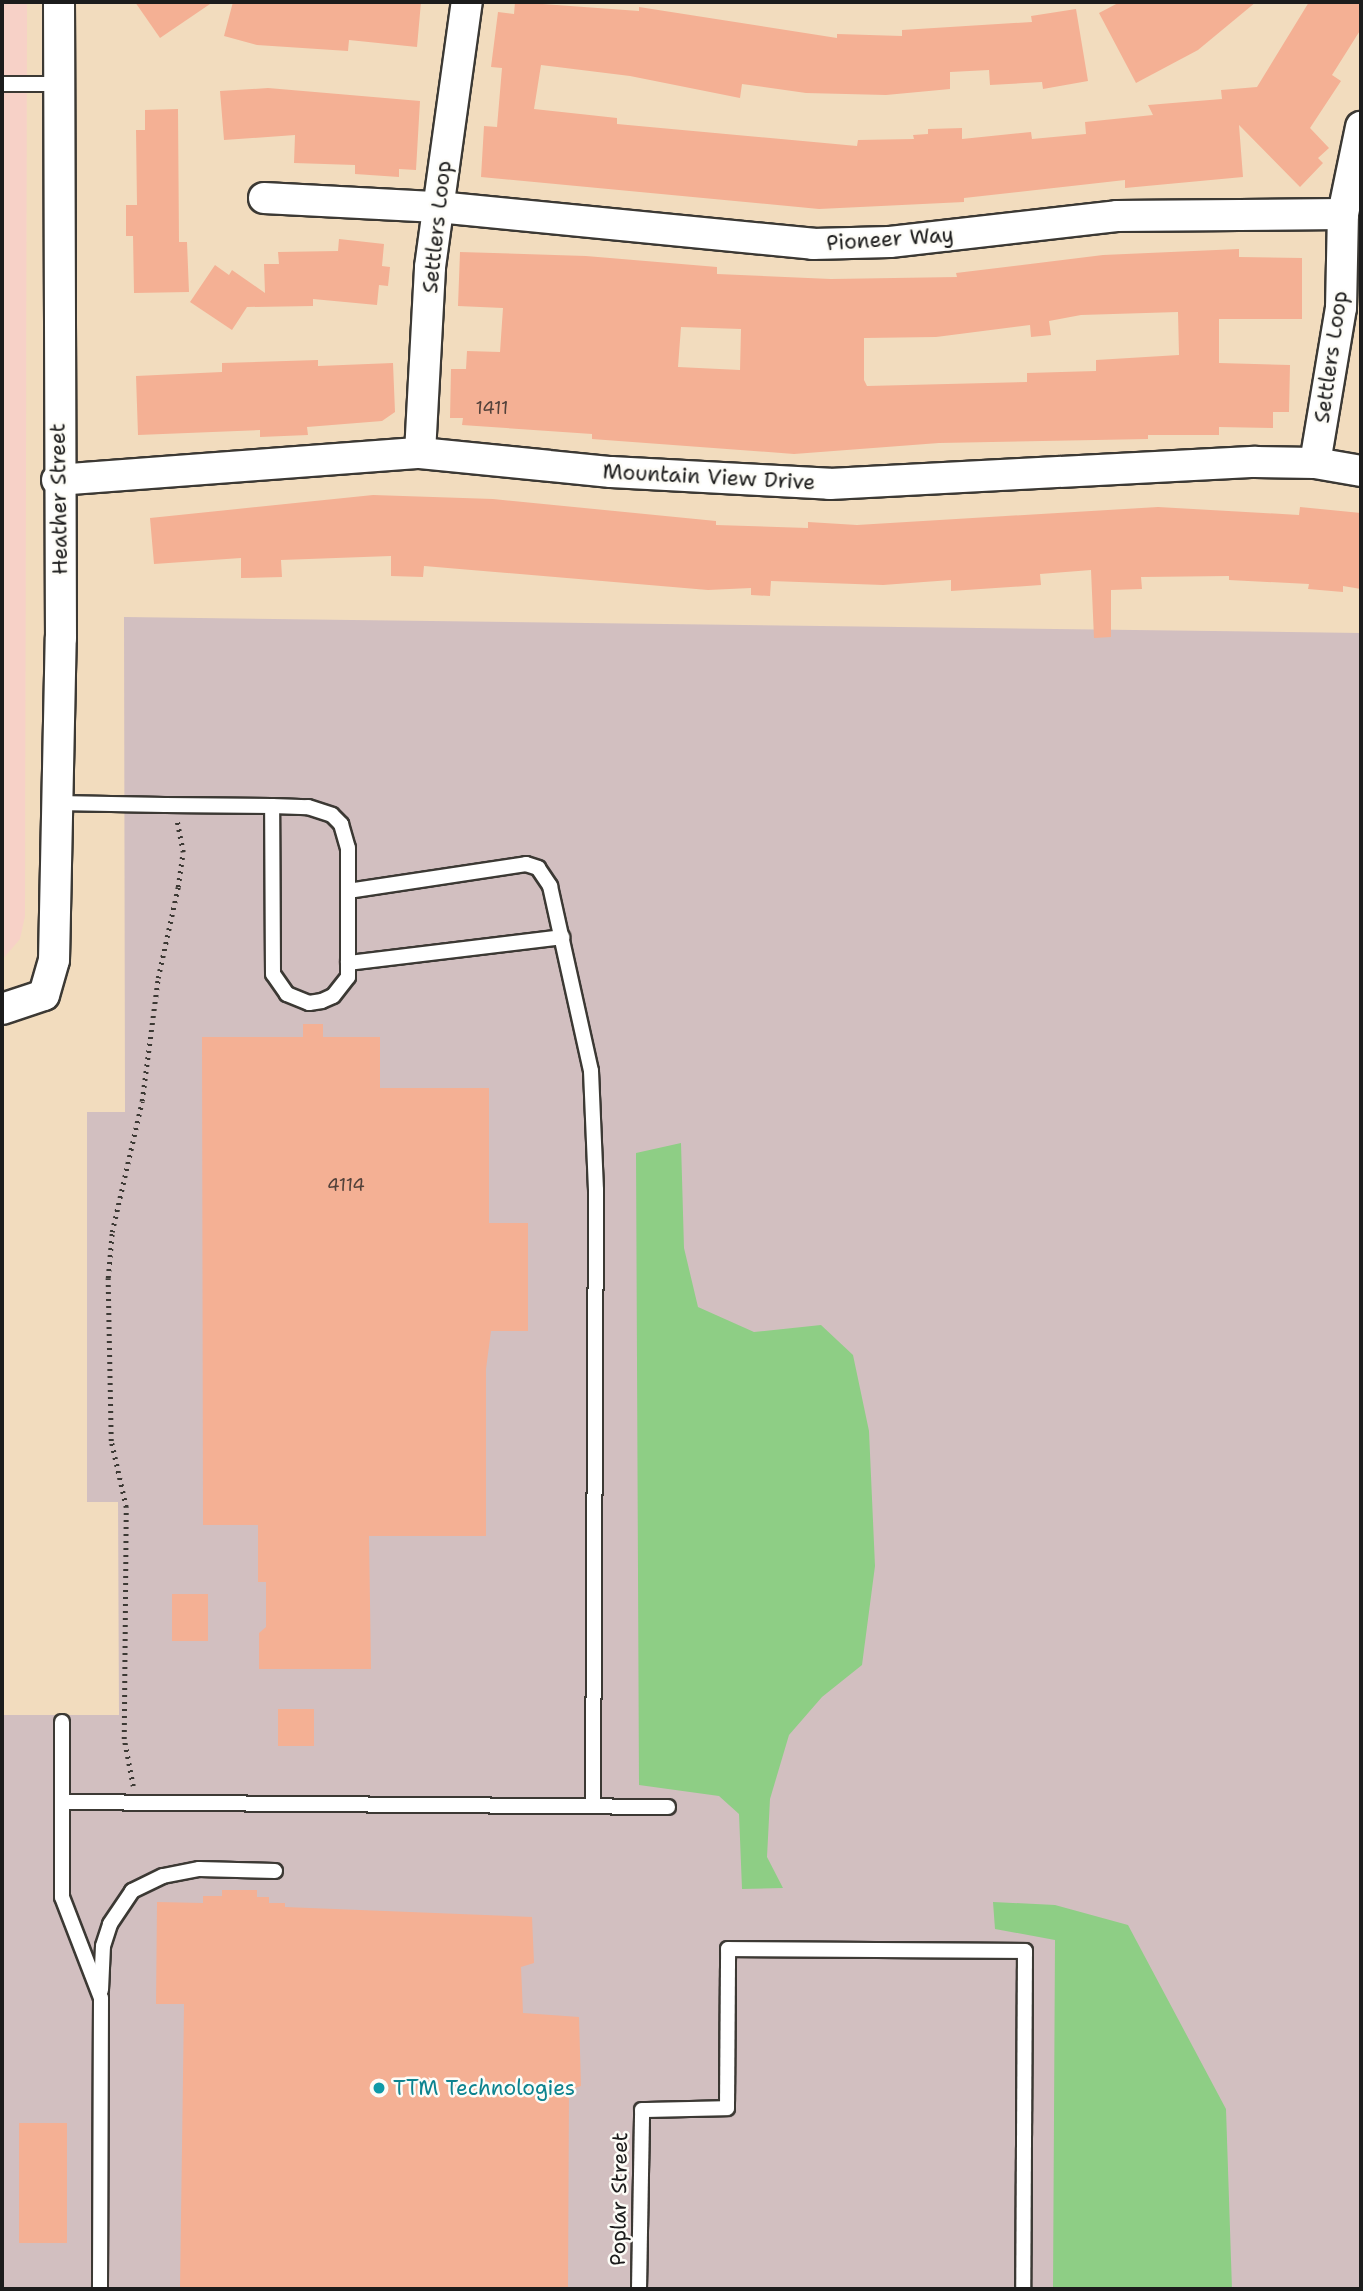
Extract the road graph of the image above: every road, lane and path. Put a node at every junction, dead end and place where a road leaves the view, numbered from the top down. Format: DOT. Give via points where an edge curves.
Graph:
graph roads {
  1 [pos="59,2"];
  2 [pos="467,2"];
  3 [pos="2,84"];
  4 [pos="58,84"];
  5 [pos="1361,127"];
  6 [pos="264,198"];
  7 [pos="438,207"];
  8 [pos="1343,214"];
  9 [pos="420,453"];
  10 [pos="1315,463"];
  11 [pos="1361,471"];
  12 [pos="57,480"];
  13 [pos="57,803"];
  14 [pos="165,805"];
  15 [pos="272,806"];
  16 [pos="348,891"];
  17 [pos="562,937"];
  18 [pos="348,963"];
  19 [pos="2,1009"];
  20 [pos="62,1723"];
  21 [pos="62,1801"];
  22 [pos="152,1802"];
  23 [pos="593,1806"];
  24 [pos="668,1807"];
  25 [pos="275,1871"];
  26 [pos="101,1998"];
  27 [pos="100,2289"];
  28 [pos="639,2289"];
  29 [pos="1023,2289"];
  1 -- 4 [label="street, Heather Street"];
  2 -- 7 [label="street, Settlers Loop"];
  3 -- 4 [label="lane"];
  4 -- 12 [label="street, Heather Street"];
  5 -- 8 [label="street, Settlers Loop"];
  6 -- 7 [label="street, Pioneer Way"];
  7 -- 8 [label="street, Pioneer Way" via="813,244 890,242 1117,216"];
  7 -- 9 [label="street, Settlers Loop"];
  8 -- 10 [label="street, Settlers Loop" via="1341,308"];
  9 -- 10 [label="street, Mountain View Drive" via="611,472 831,484"];
  9 -- 12 [label="street, Mountain View Drive"];
  10 -- 11 [label="street, Mountain View Drive"];
  12 -- 13 [label="street, Heather Street" via="61,638"];
  13 -- 14 [label="lane"];
  13 -- 19 [label="street, Heather Street" via="54,960 44,995"];
  14 -- 15 [label="lane"];
  14 -- 22 [label="path" via="182,832 183,852 158,978 142,1101 112,1232 108,1291 111,1441 126,1507 126,1766 133,1786"];
  15 -- 16 [label="lane" via="321,809 341,824 348,848"];
  15 -- 18 [label="lane" via="272,961 278,985 297,1000 322,1001 342,988"];
  16 -- 17 [label="lane" via="527,864 538,869 550,886"];
  16 -- 18 [label="lane"];
  17 -- 18 [label="lane"];
  17 -- 23 [label="lane" via="591,1071 596,1190"];
  20 -- 21 [label="lane"];
  21 -- 22 [label="lane"];
  21 -- 26 [label="lane" via="62,1896"];
  22 -- 23 [label="lane"];
  23 -- 24 [label="lane"];
  25 -- 26 [label="lane" via="199,1870 163,1876 132,1891 110,1924 103,1946"];
  26 -- 27 [label="lane"];
  28 -- 29 [label="lane, Poplar Street" via="642,2110 727,2108 728,1948 1025,1951"];
}
